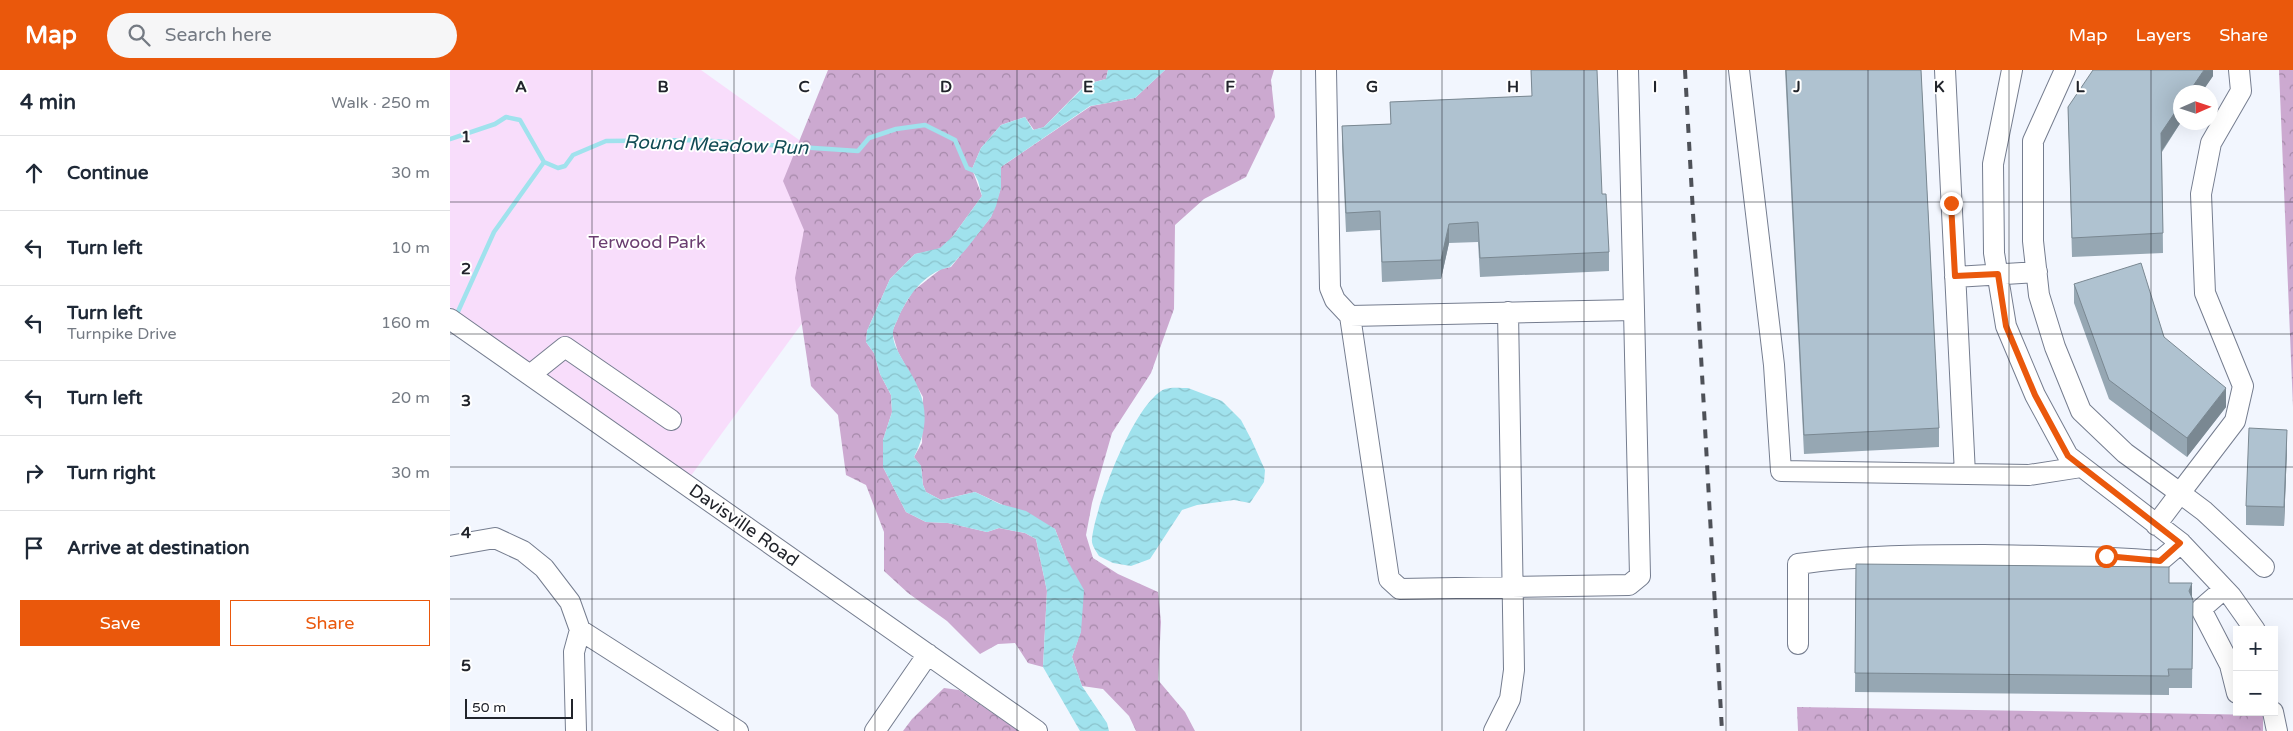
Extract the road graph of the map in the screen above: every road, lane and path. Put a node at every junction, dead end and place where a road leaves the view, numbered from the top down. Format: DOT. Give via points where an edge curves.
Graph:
graph roads {
  1 [pos="1326,70"];
  2 [pos="1628,70"];
  3 [pos="1739,70"];
  4 [pos="1945,70"];
  5 [pos="2012,70"];
  6 [pos="2065,70"];
  7 [pos="2239,70"];
  8 [pos="2036,272"];
  9 [pos="1998,274"];
  10 [pos="1955,276"];
  11 [pos="1634,310"];
  12 [pos="1508,312"];
  13 [pos="1350,316"];
  14 [pos="457,324"];
  15 [pos="530,375"];
  16 [pos="671,420"];
  17 [pos="2081,467"];
  18 [pos="1965,474"];
  19 [pos="2180,493"];
  20 [pos="2156,525"];
  21 [pos="2180,543"];
  22 [pos="450,546"];
  23 [pos="2264,567"];
  24 [pos="1513,587"];
  25 [pos="2224,590"];
  26 [pos="2252,626"];
  27 [pos="580,630"];
  28 [pos="1798,644"];
  29 [pos="928,654"];
  30 [pos="2233,677"];
  31 [pos="2274,716"];
  32 [pos="733,730"];
  33 [pos="576,731"];
  34 [pos="875,731"];
  35 [pos="1037,731"];
  36 [pos="1494,731"];
  37 [pos="2277,731"];
  1 -- 13 [label="street" via="1330,288 1335,300"];
  2 -- 11 [label="street"];
  3 -- 18 [label="street" via="1774,365 1781,471"];
  4 -- 10 [label="street"];
  5 -- 9 [label="street" via="1994,164 1994,253"];
  6 -- 8 [label="street" via="2032,141"];
  7 -- 19 [label="street" via="2241,91 2211,143 2201,194 2205,293 2243,386 2235,421"];
  8 -- 9 [label="street"];
  8 -- 19 [label="street" via="2039,295 2055,347 2082,411 2125,453"];
  9 -- 10 [label="street"];
  9 -- 17 [label="street" via="2006,326 2035,395 2068,456"];
  10 -- 18 [label="street"];
  11 -- 12 [label="street"];
  11 -- 24 [label="street" via="1640,576 1629,585"];
  12 -- 13 [label="street"];
  12 -- 24 [label="street"];
  13 -- 24 [label="street" via="1389,579 1400,589"];
  14 -- 15 [label="street, Davisville Road"];
  15 -- 16 [label="street" via="565,347"];
  15 -- 29 [label="street, Davisville Road"];
  17 -- 18 [label="street" via="2029,475"];
  17 -- 20 [label="street"];
  19 -- 20 [label="street"];
  19 -- 23 [label="street"];
  20 -- 21 [label="street"];
  21 -- 25 [label="street"];
  21 -- 28 [label="street" via="2160,561 2106,556 1889,555 1798,564"];
  22 -- 27 [label="street" via="496,538 523,551 544,568 570,602"];
  24 -- 36 [label="street" via="1514,670 1510,699"];
  25 -- 26 [label="street"];
  25 -- 30 [label="street" via="2201,609"];
  27 -- 32 [label="street"];
  27 -- 33 [label="street" via="574,652"];
  29 -- 34 [label="street"];
  29 -- 35 [label="street, Davisville Road"];
  31 -- 37 [label="street"];
}
